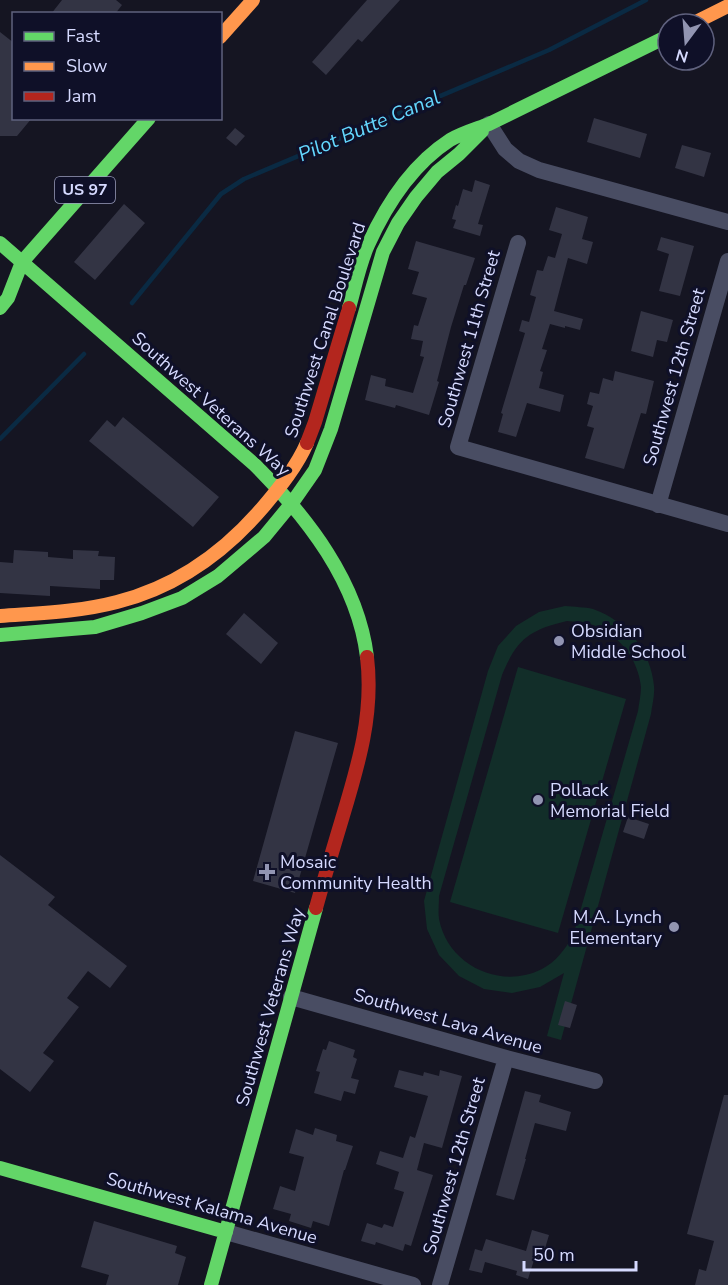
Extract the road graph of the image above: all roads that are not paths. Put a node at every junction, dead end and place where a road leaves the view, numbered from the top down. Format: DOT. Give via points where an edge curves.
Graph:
graph roads {
  1 [pos="253,0"];
  2 [pos="222,35"];
  3 [pos="656,42"];
  4 [pos="147,120"];
  5 [pos="489,124"];
  6 [pos="728,222"];
  7 [pos="0,243"];
  8 [pos="518,243"];
  9 [pos="728,261"];
  10 [pos="22,262"];
  11 [pos="7,270"];
  12 [pos="0,308"];
  13 [pos="279,489"];
  14 [pos="292,503"];
  15 [pos="658,505"];
  16 [pos="728,524"];
  17 [pos="0,616"];
  18 [pos="0,635"];
  19 [pos="291,997"];
  20 [pos="506,1058"];
  21 [pos="595,1081"];
  22 [pos="0,1168"];
  23 [pos="226,1232"];
  24 [pos="211,1285"];
  25 [pos="413,1285"];
  26 [pos="440,1285"];
  1 -- 2 [label="main road"];
  3 -- 5 [label="main road, Southwest Canal Boulevard"];
  4 -- 10 [label="main road, US 97"];
  5 -- 6 [label="street" via="505,149 539,170"];
  5 -- 13 [label="main road, Southwest Canal Boulevard" via="449,141 424,161 383,215 367,247 305,449"];
  5 -- 14 [label="main road, Southwest Canal Boulevard" via="416,197 383,252 331,429 315,470"];
  7 -- 10 [label="main road, Southwest Veterans Way"];
  8 -- 15 [label="street, Southwest 11th Street" via="458,447"];
  9 -- 15 [label="street, Southwest 12th Street"];
  10 -- 11 [label="main road, US 97"];
  10 -- 12 [label="main road, US 97"];
  10 -- 13 [label="main road, Southwest Veterans Way"];
  13 -- 14 [label="main road, Southwest Veterans Way"];
  13 -- 17 [label="main road, Southwest Canal Boulevard" via="228,544 205,563 166,585 103,605"];
  14 -- 18 [label="main road, Southwest Canal Boulevard" via="243,556 182,598 95,627"];
  14 -- 19 [label="main road, Southwest Veterans Way" via="340,574 357,615 367,654 370,691 355,777"];
  15 -- 16 [label="street"];
  19 -- 20 [label="street, Southwest Lava Avenue"];
  19 -- 23 [label="main road, Southwest Veterans Way"];
  20 -- 21 [label="street, Southwest Lava Avenue"];
  20 -- 26 [label="street, Southwest 12th Street"];
  22 -- 23 [label="main road, Southwest Kalama Avenue"];
  23 -- 24 [label="main road, Southwest Veterans Way"];
  23 -- 25 [label="street, Southwest Kalama Avenue"];
}
